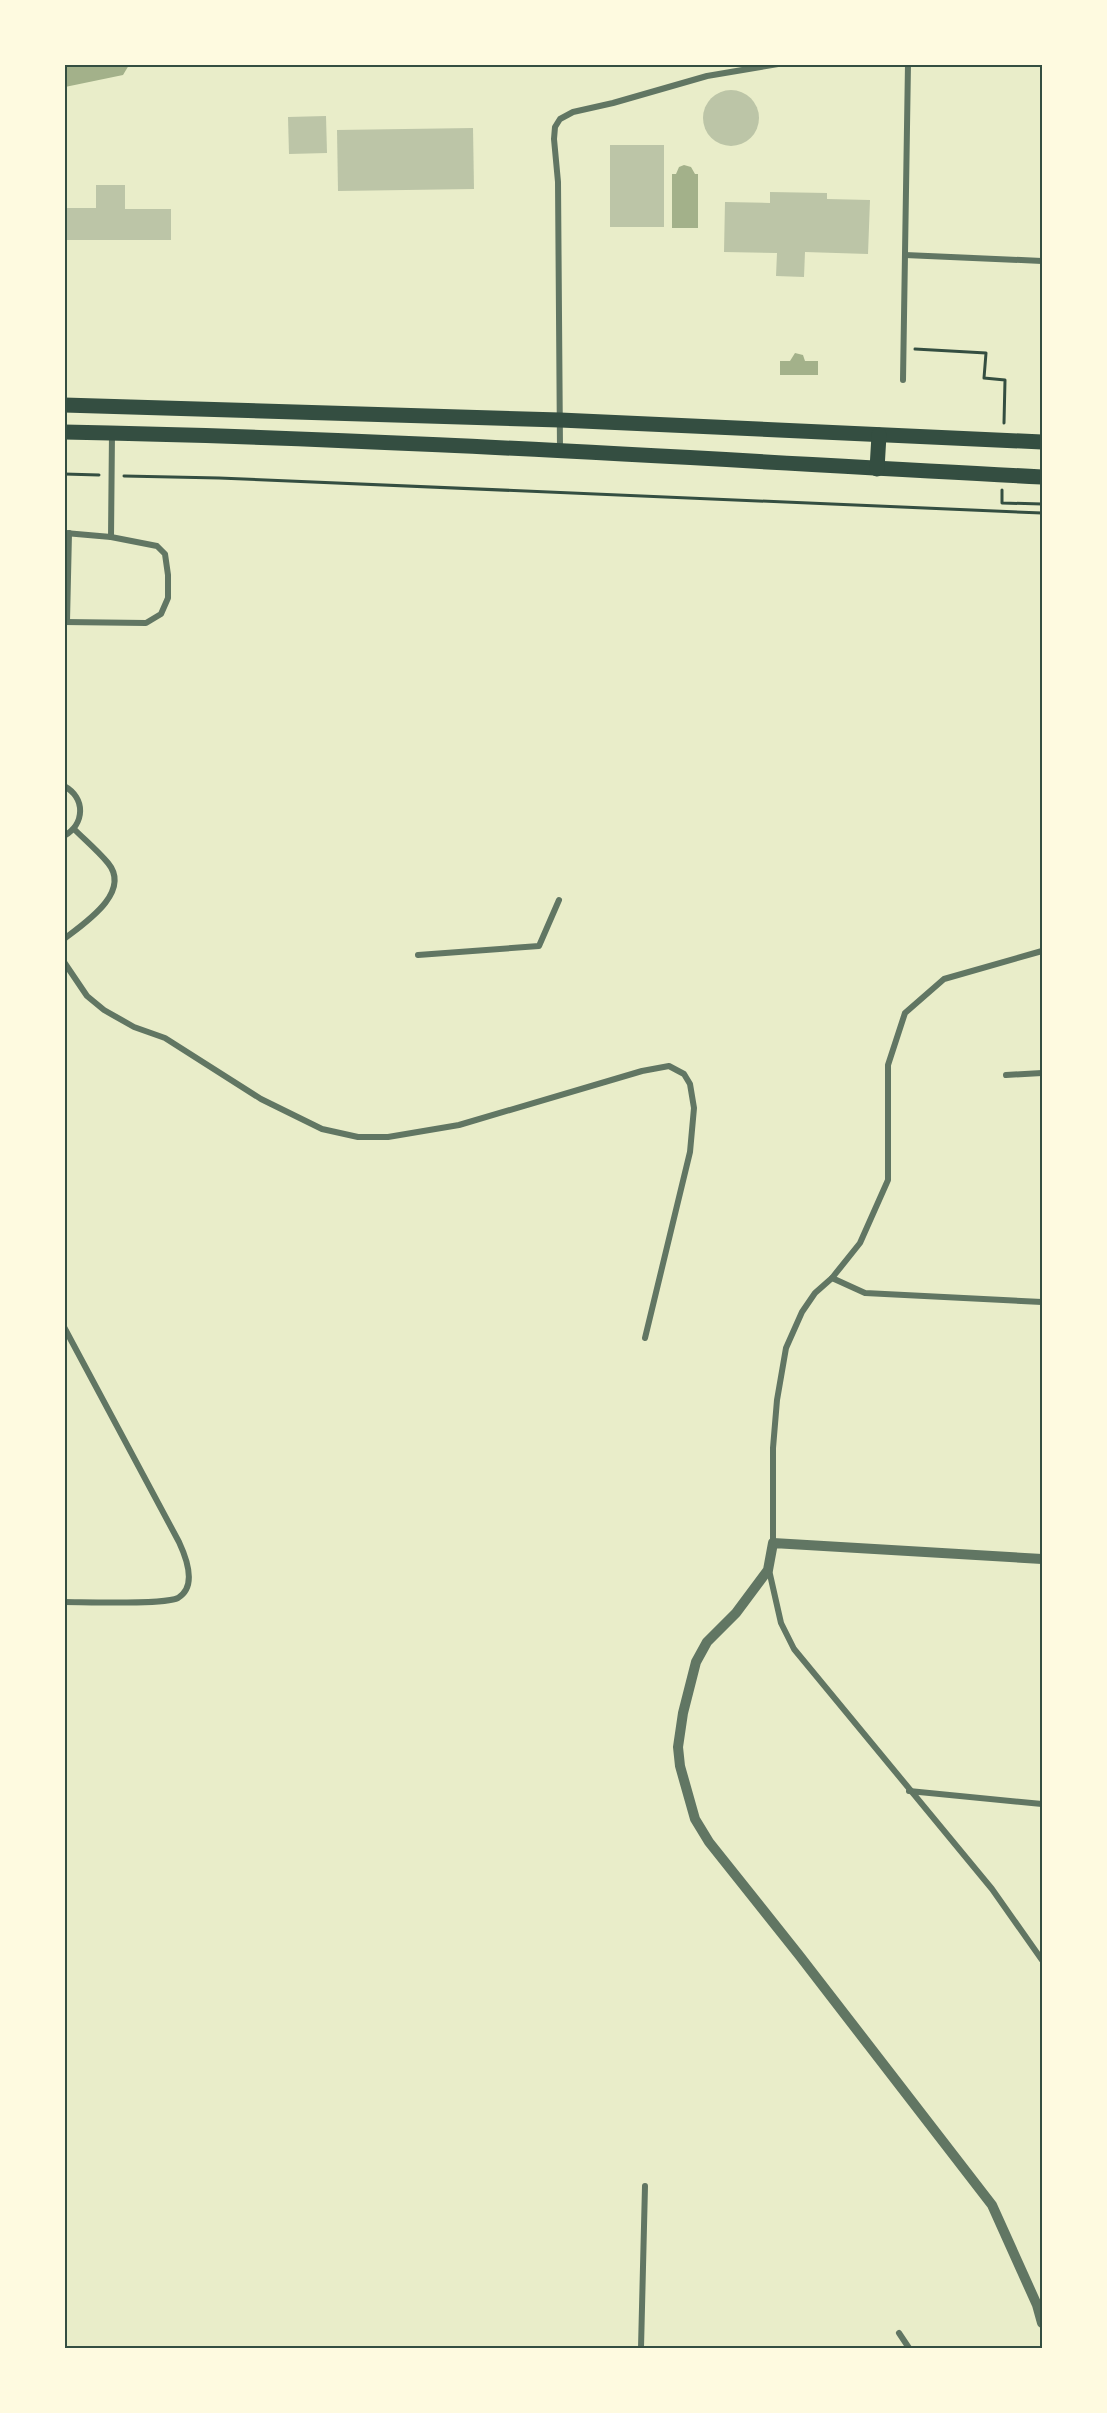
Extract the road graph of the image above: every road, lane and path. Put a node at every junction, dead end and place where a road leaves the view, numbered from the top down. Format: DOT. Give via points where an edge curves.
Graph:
graph roads {
  1 [pos="778,64"];
  2 [pos="908,64"];
  3 [pos="905,255"];
  4 [pos="1042,261"];
  5 [pos="904,349"];
  6 [pos="984,378"];
  7 [pos="903,380"];
  8 [pos="64,405"];
  9 [pos="560,420"];
  10 [pos="64,432"];
  11 [pos="112,433"];
  12 [pos="879,435"];
  13 [pos="1042,442"];
  14 [pos="560,451"];
  15 [pos="877,469"];
  16 [pos="64,474"];
  17 [pos="111,476"];
  18 [pos="1042,477"];
  19 [pos="1042,504"];
  20 [pos="67,533"];
  21 [pos="111,537"];
  22 [pos="66,621"];
  23 [pos="64,786"];
  24 [pos="74,829"];
  25 [pos="64,836"];
  26 [pos="559,900"];
  27 [pos="64,939"];
  28 [pos="1042,951"];
  29 [pos="418,955"];
  30 [pos="64,962"];
  31 [pos="1042,1073"];
  32 [pos="1006,1075"];
  33 [pos="832,1278"];
  34 [pos="1042,1302"];
  35 [pos="64,1327"];
  36 [pos="645,1338"];
  37 [pos="773,1543"];
  38 [pos="1042,1559"];
  39 [pos="768,1570"];
  40 [pos="64,1602"];
  41 [pos="909,1791"];
  42 [pos="1042,1804"];
  43 [pos="1042,1960"];
  44 [pos="645,2186"];
  45 [pos="1042,2324"];
  46 [pos="899,2334"];
  47 [pos="640,2349"];
  48 [pos="909,2349"];
  1 -- 9 [label="street" via="707,76 560,118 554,139 558,182"];
  2 -- 3 [label="street"];
  3 -- 4 [label="street"];
  3 -- 5 [label="street"];
  5 -- 6 [label="path" via="986,352"];
  5 -- 7 [label="street"];
  8 -- 9 [label="main road"];
  9 -- 12 [label="main road"];
  9 -- 14 [label="street"];
  10 -- 11 [label="main road"];
  11 -- 14 [label="main road"];
  11 -- 17 [label="street"];
  12 -- 13 [label="main road"];
  12 -- 15 [label="main road"];
  14 -- 15 [label="main road"];
  15 -- 18 [label="main road"];
  16 -- 17 [label="path"];
  17 -- 19 [label="path" via="1042,513"];
  17 -- 21 [label="street"];
  20 -- 21 [label="street"];
  20 -- 22 [label="street"];
  21 -- 22 [label="street" via="157,546 165,554 168,598 161,614 146,623"];
  23 -- 24 [label="street" via="80,804 81,813"];
  24 -- 25 [label="street"];
  24 -- 27 [label="street" via="109,864 115,885 103,906"];
  26 -- 29 [label="street" via="539,946"];
  28 -- 33 [label="street" via="945,979 905,1013 888,1065 888,1180 860,1243"];
  30 -- 36 [label="street" via="87,996 104,1010 165,1038 261,1099 322,1129 358,1137 388,1137 459,1125 642,1071 669,1066 684,1074 694,1108 690,1152"];
  31 -- 32 [label="street"];
  33 -- 34 [label="street" via="865,1293"];
  33 -- 37 [label="street" via="802,1312 786,1348 773,1448"];
  35 -- 40 [label="street" via="179,1542 189,1576 178,1598"];
  37 -- 38 [label="street"];
  37 -- 39 [label="street"];
  39 -- 41 [label="street" via="781,1623 794,1649"];
  39 -- 45 [label="street" via="736,1613 707,1642 696,1662 678,1747 695,1819 992,2205 1038,2305"];
  41 -- 42 [label="street"];
  41 -- 43 [label="street" via="992,1889"];
  44 -- 47 [label="street"];
  46 -- 48 [label="street"];
}
